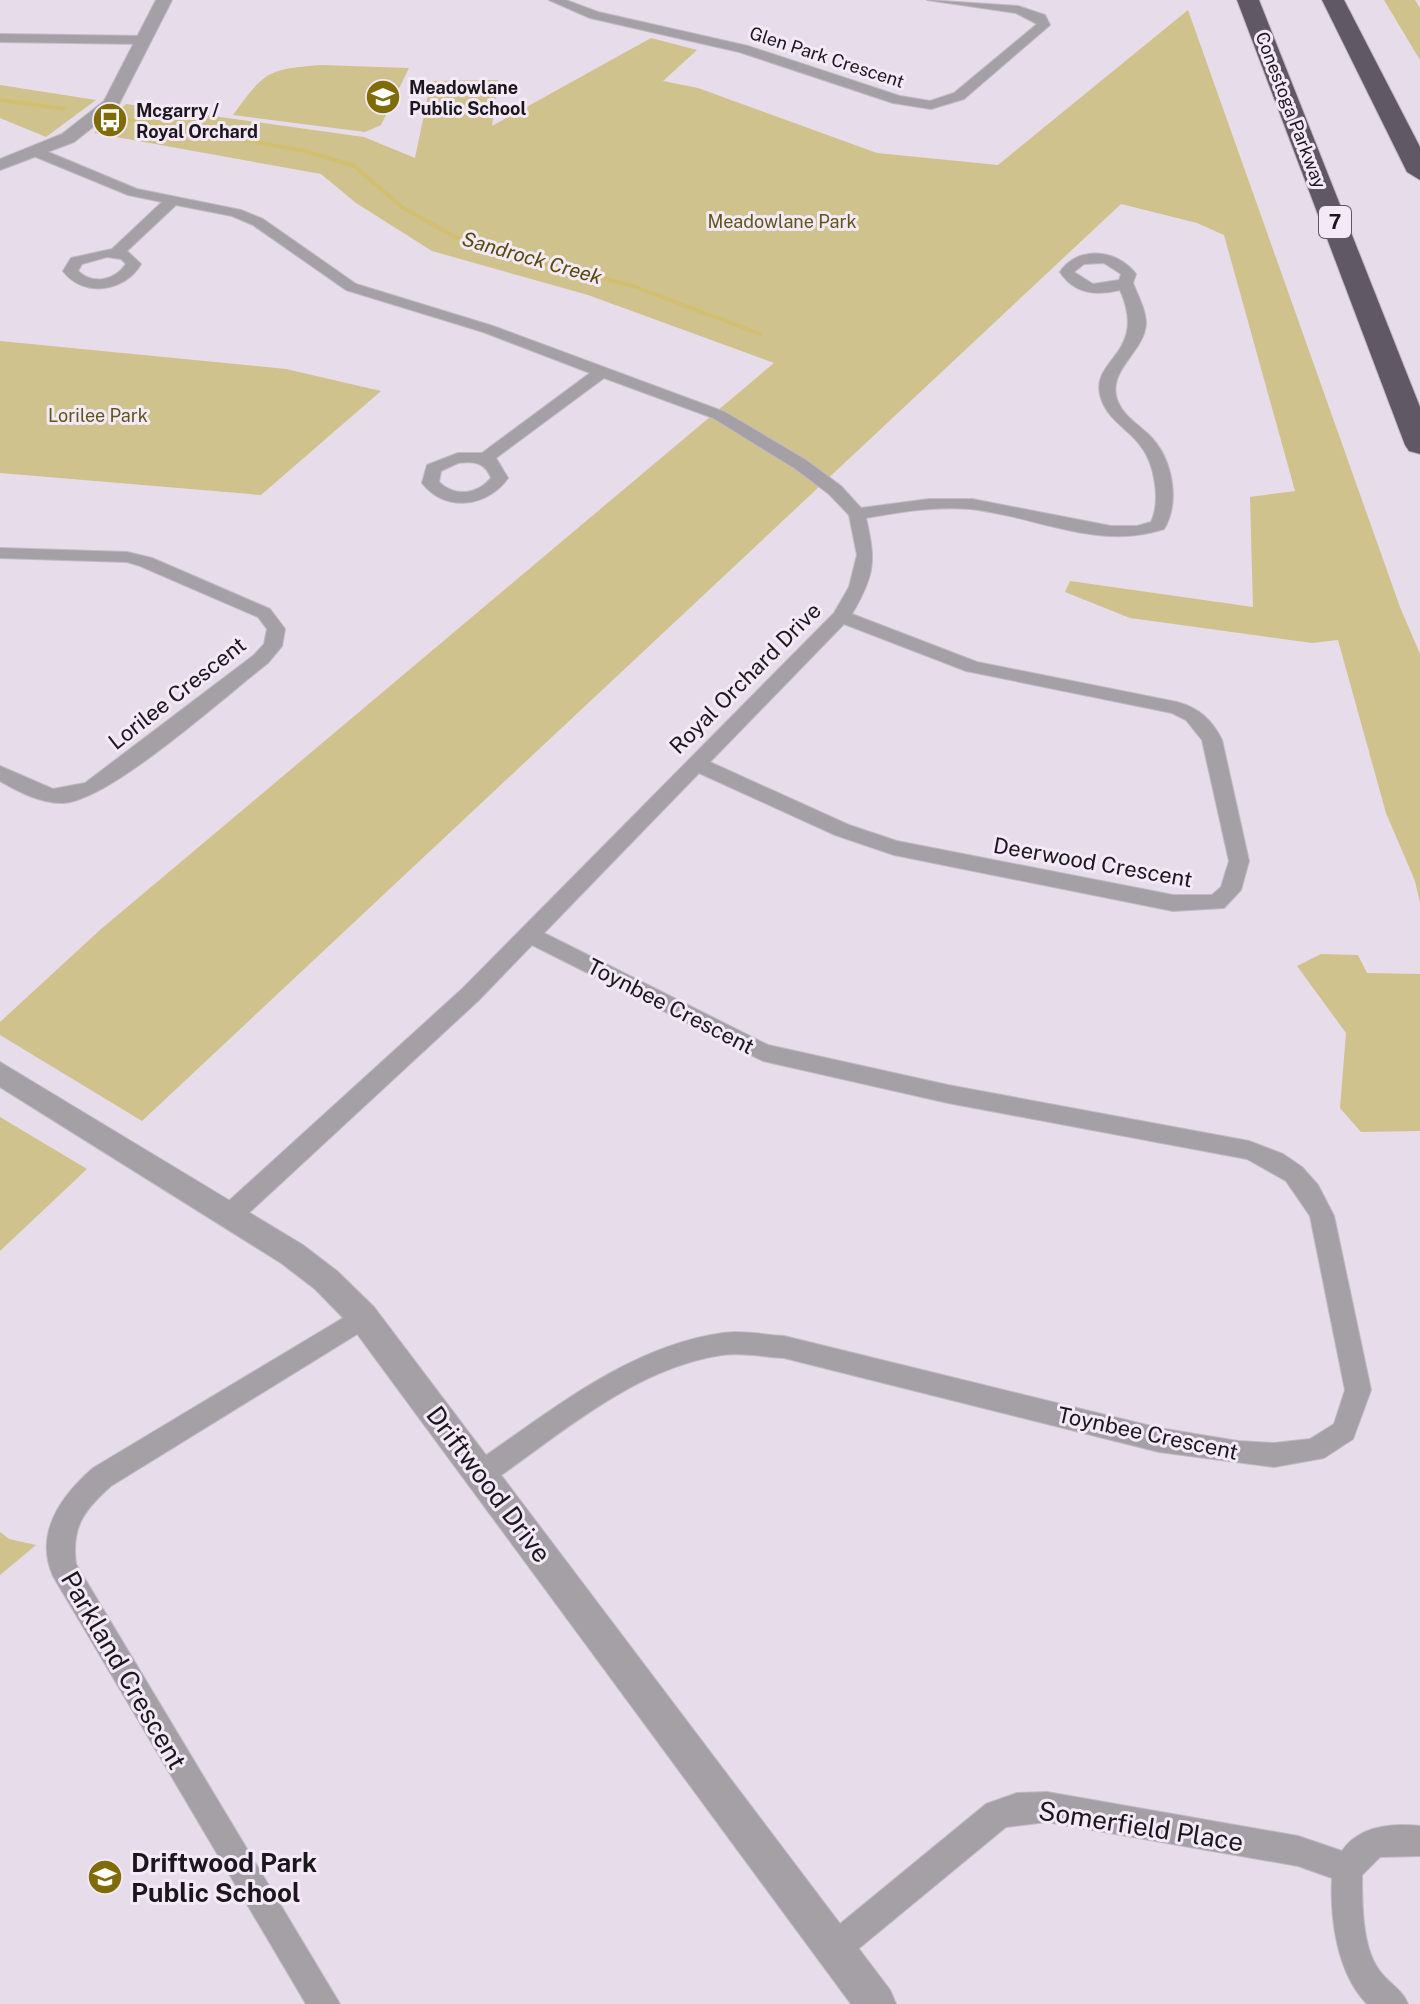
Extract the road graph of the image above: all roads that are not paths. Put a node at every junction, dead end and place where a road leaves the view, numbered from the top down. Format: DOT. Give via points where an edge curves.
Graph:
graph roads {
  1 [pos="164,0"];
  2 [pos="555,0"];
  3 [pos="933,0"];
  4 [pos="1248,0"];
  5 [pos="1333,0"];
  6 [pos="0,38"];
  7 [pos="144,40"];
  8 [pos="36,152"];
  9 [pos="0,165"];
  10 [pos="1420,172"];
  11 [pos="174,199"];
  12 [pos="117,252"];
  13 [pos="1125,283"];
  14 [pos="604,370"];
  15 [pos="1420,445"];
  16 [pos="485,459"];
  17 [pos="857,514"];
  18 [pos="0,553"];
  19 [pos="841,616"];
  20 [pos="695,763"];
  21 [pos="0,773"];
  22 [pos="528,934"];
  23 [pos="0,1073"];
  24 [pos="230,1215"];
  25 [pos="363,1317"];
  26 [pos="481,1474"];
  27 [pos="1420,1841"];
  28 [pos="1348,1868"];
  29 [pos="835,1948"];
  30 [pos="324,2004"];
  31 [pos="876,2004"];
  32 [pos="1392,2004"];
  1 -- 7 [label="street"];
  2 -- 3 [label="street, Glen Park Crescent" via="594,15 743,49 898,100 931,105 959,96 1044,25 1041,18 1018,10"];
  4 -- 15 [label="highway, Conestoga Parkway / 7"];
  5 -- 10 [label="highway"];
  6 -- 7 [label="street"];
  7 -- 8 [label="street" via="111,104 68,138"];
  8 -- 9 [label="street"];
  8 -- 11 [label="street" via="112,185"];
  11 -- 12 [label="street"];
  11 -- 14 [label="street" via="258,222 351,287 381,299"];
  13 -- 17 [label="street" via="1138,326 1134,341 1110,374 1107,390 1118,413 1154,454 1166,508 1154,528 1108,533 972,504 925,503"];
  14 -- 16 [label="street"];
  14 -- 17 [label="street" via="719,415 812,473"];
  17 -- 19 [label="street, Royal Orchard Drive" via="866,555 858,587"];
  18 -- 21 [label="street, Lorilee Crescent" via="146,562 264,613 276,629 273,646 261,659 82,793 41,794"];
  19 -- 20 [label="street, Royal Orchard Drive"];
  19 -- 20 [label="street, Deerwood Crescent" via="973,667 1155,702 1193,716 1212,740 1239,861 1231,890 1217,903 1173,903 894,848"];
  20 -- 22 [label="street, Royal Orchard Drive"];
  22 -- 24 [label="street, Royal Orchard Drive" via="471,994"];
  22 -- 26 [label="street, Toynbee Crescent" via="763,1052 948,1094 1249,1150 1280,1161 1313,1195 1322,1216 1358,1390 1344,1431 1315,1450 1238,1453 1159,1440 784,1347 724,1344 681,1353 634,1373"];
  23 -- 24 [label="street, Driftwood Drive"];
  24 -- 25 [label="street, Driftwood Drive" via="326,1280"];
  25 -- 26 [label="street, Driftwood Drive"];
  25 -- 30 [label="street, Parkland Crescent" via="102,1477 72,1502 57,1537 63,1567"];
  26 -- 29 [label="street, Driftwood Drive"];
  27 -- 28 [label="street" via="1390,1838 1363,1849"];
  28 -- 29 [label="street, Somerfield Place" via="1298,1851 1047,1807 1017,1808 968,1836"];
  28 -- 32 [label="street" via="1360,1966 1375,1992"];
  29 -- 31 [label="street, Driftwood Drive"];
}
